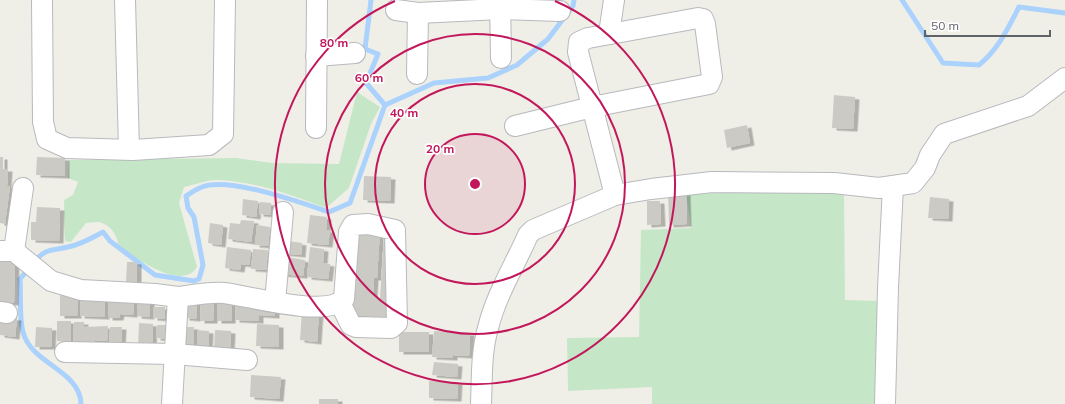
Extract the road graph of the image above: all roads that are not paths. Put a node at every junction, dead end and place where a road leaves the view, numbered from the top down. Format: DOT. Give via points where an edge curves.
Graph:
graph roads {
  1 [pos="42,0"];
  2 [pos="125,0"];
  3 [pos="225,0"];
  4 [pos="317,0"];
  5 [pos="614,0"];
  6 [pos="500,4"];
  7 [pos="396,10"];
  8 [pos="560,10"];
  9 [pos="418,13"];
  10 [pos="609,34"];
  11 [pos="355,54"];
  12 [pos="316,56"];
  13 [pos="501,58"];
  14 [pos="417,74"];
  15 [pos="1065,78"];
  16 [pos="592,106"];
  17 [pos="515,126"];
  18 [pos="316,128"];
  19 [pos="129,149"];
  20 [pos="894,186"];
  21 [pos="23,188"];
  22 [pos="615,195"];
  23 [pos="283,212"];
  24 [pos="12,254"];
  25 [pos="178,297"];
  26 [pos="275,302"];
  27 [pos="340,303"];
  28 [pos="66,352"];
  29 [pos="174,354"];
  30 [pos="247,360"];
  31 [pos="172,404"];
  32 [pos="481,404"];
  33 [pos="885,404"];
  1 -- 19 [label="street" via="43,122 47,139 67,148"];
  2 -- 19 [label="street"];
  3 -- 19 [label="street" via="223,134 209,145"];
  4 -- 12 [label="street"];
  5 -- 10 [label="street"];
  6 -- 8 [label="street"];
  6 -- 9 [label="street"];
  6 -- 13 [label="street"];
  7 -- 9 [label="street"];
  9 -- 14 [label="street"];
  10 -- 16 [label="street" via="579,42 578,52"];
  10 -- 16 [label="street" via="703,19 712,81 709,84"];
  11 -- 12 [label="street"];
  12 -- 18 [label="street"];
  15 -- 20 [label="street" via="1028,106 944,134 925,168 913,183"];
  16 -- 17 [label="street"];
  16 -- 22 [label="street"];
  20 -- 22 [label="street" via="879,188 834,183 712,182"];
  20 -- 33 [label="street"];
  21 -- 24 [label="street"];
  22 -- 32 [label="street" via="539,226 528,235 487,328"];
  23 -- 26 [label="street"];
  24 -- 25 [label="street" via="51,281 81,290"];
  25 -- 26 [label="street" via="223,293"];
  25 -- 29 [label="street"];
  26 -- 27 [label="street" via="315,306 332,306"];
  27 -- 27 [label="street" via="348,321 356,327 391,328 397,323 395,230 368,224 353,225 349,232 344,299"];
  28 -- 29 [label="street"];
  29 -- 30 [label="street"];
  29 -- 31 [label="street"];
}
